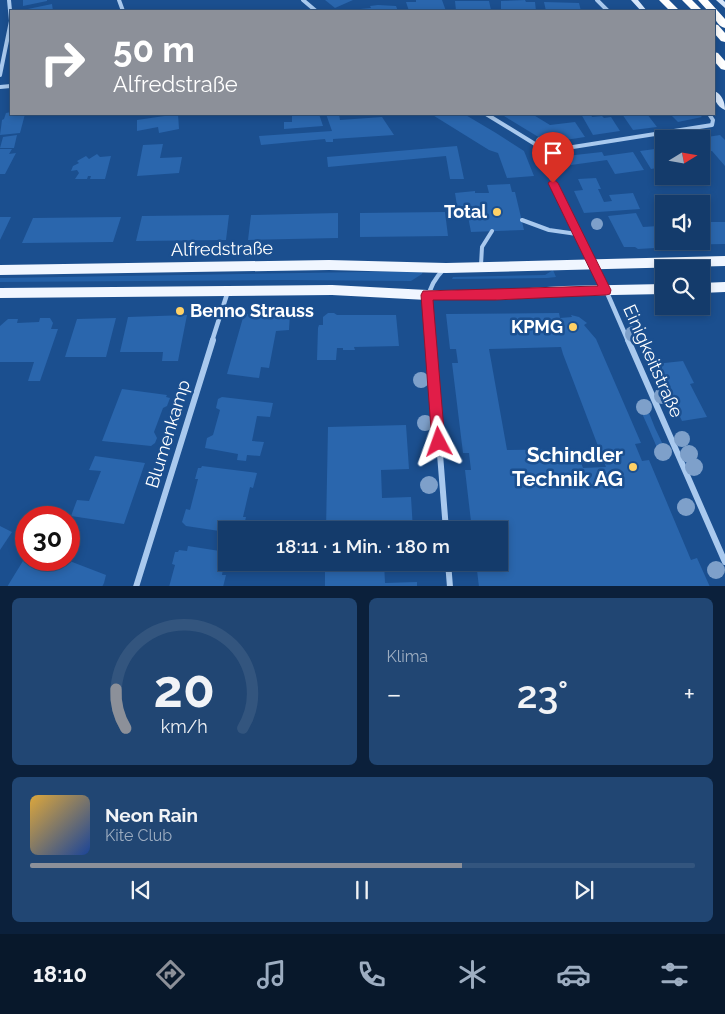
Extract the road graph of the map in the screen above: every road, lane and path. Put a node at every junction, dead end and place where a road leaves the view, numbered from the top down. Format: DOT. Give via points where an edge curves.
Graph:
graph roads {
  1 [pos="9,0"];
  2 [pos="303,0"];
  3 [pos="597,0"];
  4 [pos="634,0"];
  5 [pos="664,0"];
  6 [pos="687,0"];
  7 [pos="704,0"];
  8 [pos="719,0"];
  9 [pos="725,6"];
  10 [pos="315,10"];
  11 [pos="607,10"];
  12 [pos="643,10"];
  13 [pos="674,10"];
  14 [pos="697,10"];
  15 [pos="713,10"];
  16 [pos="715,12"];
  17 [pos="725,24"];
  18 [pos="715,28"];
  19 [pos="725,39"];
  20 [pos="715,55"];
  21 [pos="725,67"];
  22 [pos="0,75"];
  23 [pos="715,94"];
  24 [pos="725,107"];
  25 [pos="488,115"];
  26 [pos="710,115"];
  27 [pos="538,152"];
  28 [pos="522,220"];
  29 [pos="492,231"];
  30 [pos="577,234"];
  31 [pos="725,261"];
  32 [pos="592,264"];
  33 [pos="481,267"];
  34 [pos="446,268"];
  35 [pos="0,270"];
  36 [pos="725,287"];
  37 [pos="710,288"];
  38 [pos="655,289"];
  39 [pos="228,290"];
  40 [pos="606,290"];
  41 [pos="0,293"];
  42 [pos="427,295"];
  43 [pos="445,521"];
  44 [pos="722,551"];
  45 [pos="725,562"];
  46 [pos="449,571"];
  47 [pos="136,586"];
  48 [pos="450,586"];
  1 -- 22 [label="street" via="10,21"];
  2 -- 10 [label="street"];
  3 -- 11 [label="street"];
  4 -- 12 [label="main road"];
  5 -- 13 [label="highway"];
  6 -- 14 [label="highway"];
  7 -- 15 [label="highway"];
  8 -- 9 [label="main road"];
  16 -- 17 [label="highway"];
  18 -- 19 [label="highway"];
  20 -- 21 [label="highway"];
  23 -- 24 [label="main road"];
  25 -- 27 [label="street, Einigkeitstraße" via="535,144"];
  26 -- 27 [label="street" via="712,125"];
  27 -- 30 [label="street, Einigkeitstraße"];
  28 -- 30 [label="lane" via="549,230"];
  29 -- 33 [label="lane" via="482,247"];
  30 -- 32 [label="street, Einigkeitstraße"];
  31 -- 32 [label="main road, Alfredstraße"];
  32 -- 33 [label="main road, Alfredstraße"];
  32 -- 40 [label="street, Einigkeitstraße"];
  33 -- 34 [label="main road, Alfredstraße"];
  34 -- 35 [label="main road, Alfredstraße" via="329,265"];
  34 -- 42 [label="street" via="436,277"];
  36 -- 37 [label="main road"];
  38 -- 40 [label="main road"];
  39 -- 41 [label="main road"];
  39 -- 42 [label="main road" via="332,290"];
  39 -- 47 [label="street, Blumenkamp"];
  40 -- 42 [label="main road"];
  40 -- 44 [label="street, Einigkeitstraße"];
  42 -- 43 [label="street"];
  44 -- 45 [label="street, Einigkeitstraße"];
  46 -- 48 [label="street"];
}
